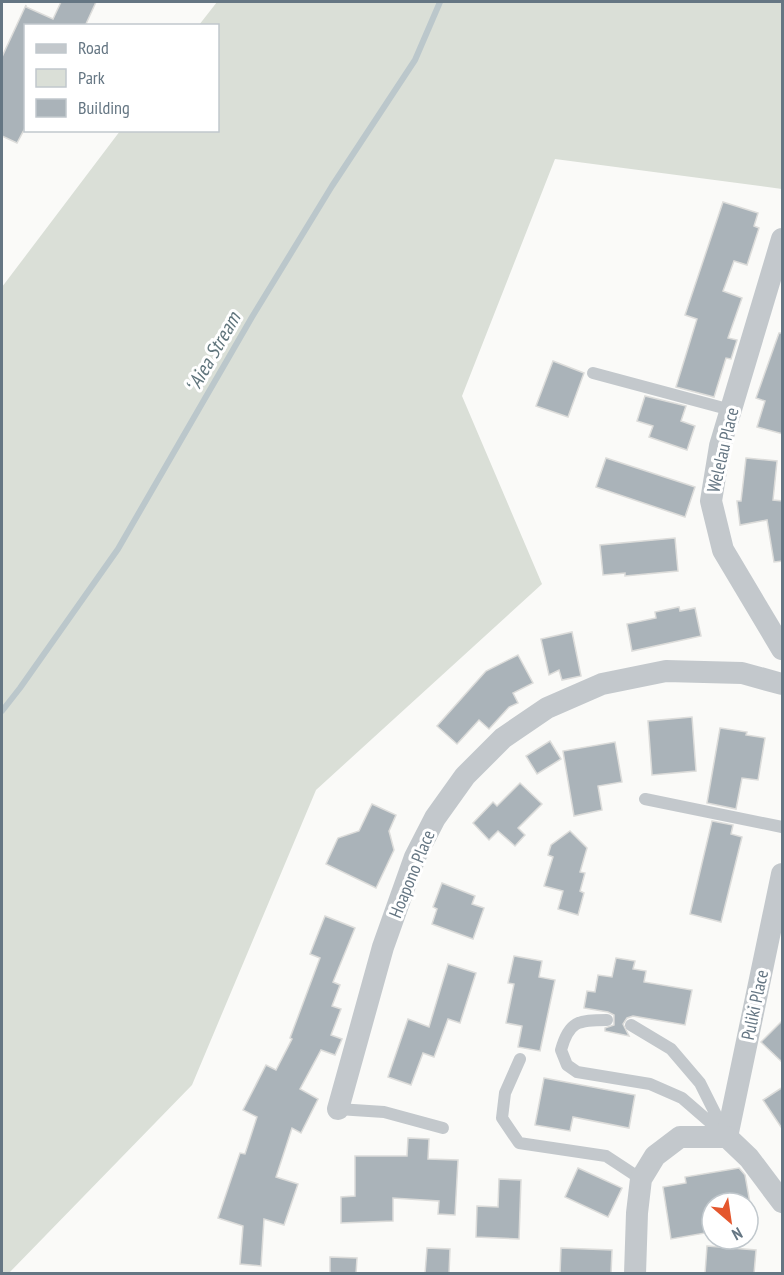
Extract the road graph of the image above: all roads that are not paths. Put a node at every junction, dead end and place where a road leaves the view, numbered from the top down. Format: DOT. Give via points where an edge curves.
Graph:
graph roads {
  1 [pos="783,239"];
  2 [pos="593,373"];
  3 [pos="731,410"];
  4 [pos="783,649"];
  5 [pos="783,684"];
  6 [pos="645,799"];
  7 [pos="783,827"];
  8 [pos="783,874"];
  9 [pos="607,1020"];
  10 [pos="632,1025"];
  11 [pos="520,1059"];
  12 [pos="338,1109"];
  13 [pos="443,1128"];
  14 [pos="727,1137"];
  15 [pos="641,1179"];
  16 [pos="783,1202"];
  17 [pos="635,1274"];
  1 -- 3 [label="street, Welelau Place"];
  2 -- 3 [label="lane"];
  3 -- 4 [label="street, Welelau Place" via="720,446 711,501 723,550"];
  5 -- 12 [label="street, Hoapono Place" via="742,673 666,671 602,684 547,708 503,738 465,776 435,818 415,857 383,947"];
  6 -- 7 [label="lane"];
  8 -- 14 [label="street, Puliki Place"];
  9 -- 14 [label="lane" via="584,1020 572,1026 561,1050 567,1065 577,1072 650,1084 682,1098"];
  10 -- 14 [label="lane" via="671,1049 700,1083"];
  11 -- 15 [label="lane" via="505,1093 502,1118 519,1143 606,1156"];
  12 -- 13 [label="lane" via="384,1112"];
  14 -- 15 [label="street" via="680,1137 655,1155"];
  14 -- 16 [label="street"];
  15 -- 17 [label="street"];
}
